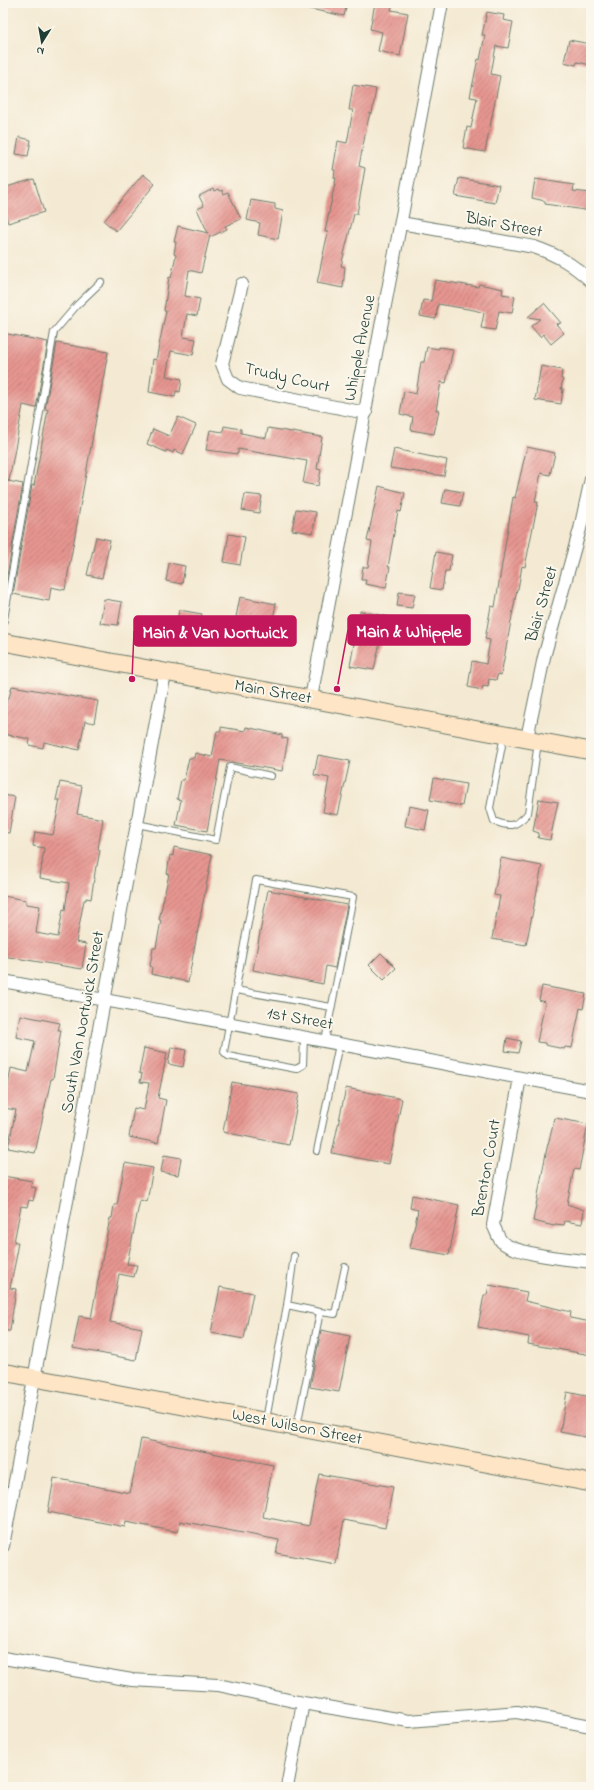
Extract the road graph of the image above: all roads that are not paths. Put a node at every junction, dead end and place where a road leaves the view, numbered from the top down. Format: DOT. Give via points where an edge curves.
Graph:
graph roads {
  1 [pos="442,3"];
  2 [pos="401,223"];
  3 [pos="591,281"];
  4 [pos="101,282"];
  5 [pos="242,284"];
  6 [pos="366,413"];
  7 [pos="591,479"];
  8 [pos="3,625"];
  9 [pos="3,642"];
  10 [pos="165,673"];
  11 [pos="311,698"];
  12 [pos="504,734"];
  13 [pos="533,740"];
  14 [pos="591,751"];
  15 [pos="271,776"];
  16 [pos="137,824"];
  17 [pos="3,981"];
  18 [pos="236,990"];
  19 [pos="104,1000"];
  20 [pos="331,1007"];
  21 [pos="229,1024"];
  22 [pos="304,1038"];
  23 [pos="325,1041"];
  24 [pos="339,1044"];
  25 [pos="520,1078"];
  26 [pos="591,1091"];
  27 [pos="317,1150"];
  28 [pos="294,1256"];
  29 [pos="591,1262"];
  30 [pos="345,1267"];
  31 [pos="287,1305"];
  32 [pos="320,1312"];
  33 [pos="3,1372"];
  34 [pos="34,1378"];
  35 [pos="265,1421"];
  36 [pos="297,1427"];
  37 [pos="591,1483"];
  38 [pos="3,1546"];
  39 [pos="3,1658"];
  40 [pos="303,1703"];
  41 [pos="591,1726"];
  42 [pos="287,1787"];
  1 -- 2 [label="street, Whipple Avenue"];
  2 -- 3 [label="street, Blair Street" via="534,247 574,265"];
  2 -- 6 [label="street, Whipple Avenue"];
  4 -- 8 [label="lane" via="54,332"];
  5 -- 6 [label="street, Trudy Court" via="222,364 228,379 240,388"];
  6 -- 11 [label="street, Whipple Avenue"];
  7 -- 13 [label="street, Blair Street" via="580,530 544,657"];
  9 -- 10 [label="main road, Main Street"];
  10 -- 11 [label="main road, Main Street"];
  10 -- 16 [label="street, South Van Nortwick Street"];
  11 -- 12 [label="main road, Main Street"];
  12 -- 13 [label="main road, Main Street"];
  12 -- 13 [label="lane" via="490,808 494,821 505,826 514,825 528,812"];
  13 -- 14 [label="main road, Main Street"];
  15 -- 16 [label="lane" via="230,767 216,840"];
  16 -- 19 [label="street, South Van Nortwick Street"];
  17 -- 19 [label="street, 1st Street"];
  18 -- 20 [label="lane"];
  18 -- 20 [label="lane" via="256,880 353,897"];
  18 -- 21 [label="lane"];
  19 -- 21 [label="street, 1st Street"];
  19 -- 34 [label="street, South Van Nortwick Street"];
  20 -- 23 [label="lane"];
  21 -- 22 [label="street, 1st Street"];
  21 -- 22 [label="lane" via="224,1052 228,1056 296,1069 303,1065"];
  22 -- 23 [label="street, 1st Street"];
  23 -- 24 [label="street, 1st Street"];
  24 -- 25 [label="street, 1st Street"];
  24 -- 27 [label="lane"];
  25 -- 26 [label="street, 1st Street"];
  25 -- 29 [label="street, Brenton Court" via="493,1225 502,1242 511,1247 536,1254"];
  28 -- 31 [label="lane"];
  30 -- 32 [label="lane" via="335,1314"];
  31 -- 32 [label="lane"];
  31 -- 35 [label="lane"];
  32 -- 36 [label="lane"];
  33 -- 34 [label="main road, West Wilson Street"];
  34 -- 35 [label="main road, West Wilson Street"];
  34 -- 38 [label="street, South Van Nortwick Street"];
  35 -- 36 [label="main road, West Wilson Street"];
  36 -- 37 [label="main road, West Wilson Street"];
  39 -- 40 [label="street" via="132,1680 218,1685"];
  40 -- 41 [label="street" via="409,1721 517,1712"];
  40 -- 42 [label="street"];
}
